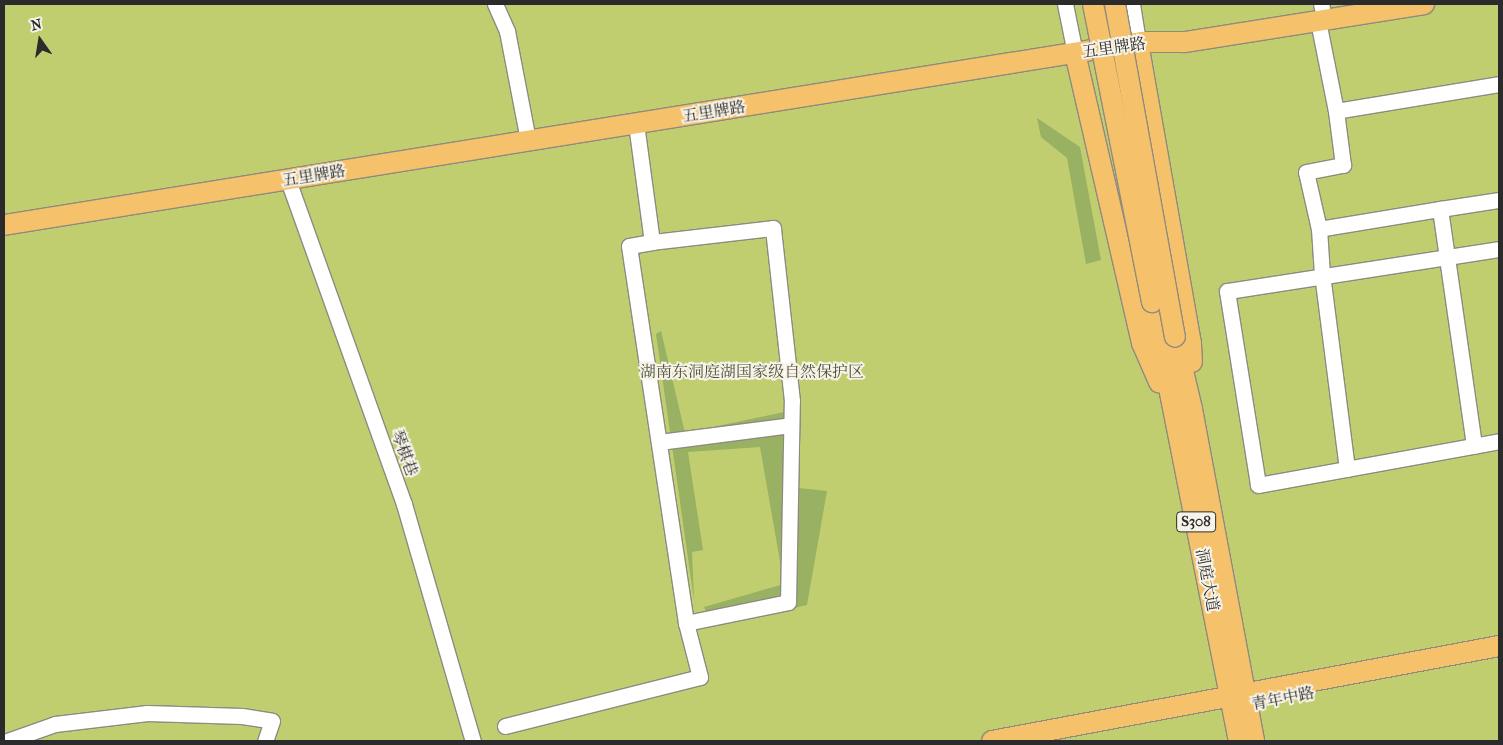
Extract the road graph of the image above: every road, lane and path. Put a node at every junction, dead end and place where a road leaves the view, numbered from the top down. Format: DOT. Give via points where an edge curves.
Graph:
graph roads {
  1 [pos="495,4"];
  2 [pos="1065,4"];
  3 [pos="1094,4"];
  4 [pos="1115,4"];
  5 [pos="1132,4"];
  6 [pos="1350,4"];
  7 [pos="1424,4"];
  8 [pos="1320,11"];
  9 [pos="1139,39"];
  10 [pos="1073,47"];
  11 [pos="1499,84"];
  12 [pos="1336,111"];
  13 [pos="636,124"];
  14 [pos="526,130"];
  15 [pos="288,180"];
  16 [pos="1499,200"];
  17 [pos="1440,209"];
  18 [pos="4,213"];
  19 [pos="4,225"];
  20 [pos="1319,229"];
  21 [pos="652,242"];
  22 [pos="1499,249"];
  23 [pos="1446,257"];
  24 [pos="1322,275"];
  25 [pos="1184,414"];
  26 [pos="791,426"];
  27 [pos="1499,441"];
  28 [pos="658,442"];
  29 [pos="1474,446"];
  30 [pos="1347,469"];
  31 [pos="686,623"];
  32 [pos="1499,646"];
  33 [pos="1499,656"];
  34 [pos="1239,701"];
  35 [pos="505,726"];
  36 [pos="7,741"];
  37 [pos="265,741"];
  38 [pos="473,741"];
  39 [pos="992,741"];
  40 [pos="1067,741"];
  41 [pos="1239,741"];
  42 [pos="1254,741"];
  1 -- 14 [label="street" via="507,31"];
  2 -- 10 [label="street"];
  3 -- 25 [label="main road, 洞庭大道 / S308, bridge" via="1152,302"];
  4 -- 25 [label="main road, 洞庭大道 / S308, bridge" via="1175,337"];
  5 -- 9 [label="street"];
  6 -- 8 [label="main road, 五里牌路"];
  7 -- 8 [label="main road, 五里牌路"];
  8 -- 9 [label="main road, 五里牌路"];
  8 -- 9 [label="main road, 五里牌路" via="1186,42"];
  8 -- 12 [label="street"];
  9 -- 10 [label="main road, 五里牌路"];
  9 -- 25 [label="main road" via="1192,344"];
  10 -- 13 [label="main road, 五里牌路"];
  10 -- 14 [label="main road, 五里牌路"];
  10 -- 25 [label="main road" via="1142,343"];
  11 -- 12 [label="street"];
  12 -- 20 [label="street" via="1342,165 1306,172"];
  13 -- 15 [label="main road, 五里牌路"];
  13 -- 21 [label="street"];
  14 -- 18 [label="main road, 五里牌路"];
  15 -- 19 [label="main road, 五里牌路"];
  15 -- 38 [label="street, 琴棋巷" via="404,504"];
  16 -- 17 [label="street"];
  17 -- 20 [label="street"];
  17 -- 23 [label="street"];
  20 -- 24 [label="street"];
  21 -- 26 [label="street" via="773,228 792,401"];
  21 -- 28 [label="street" via="629,246"];
  22 -- 23 [label="street"];
  23 -- 24 [label="street"];
  23 -- 29 [label="street"];
  24 -- 30 [label="street"];
  24 -- 30 [label="street" via="1227,291 1258,485"];
  25 -- 34 [label="main road, 洞庭大道 / S308"];
  26 -- 28 [label="street"];
  26 -- 31 [label="street" via="788,602"];
  27 -- 29 [label="street"];
  28 -- 31 [label="street"];
  29 -- 30 [label="street"];
  31 -- 35 [label="street" via="700,677"];
  32 -- 34 [label="main road"];
  33 -- 34 [label="main road, 青年中路"];
  34 -- 39 [label="main road, 青年中路"];
  34 -- 40 [label="main road, 青年中路"];
  34 -- 41 [label="main road, 洞庭大道 / S308"];
  34 -- 42 [label="main road, 洞庭大道 / S308"];
  36 -- 37 [label="street" via="55,724 147,713 242,716 272,721"];
}
